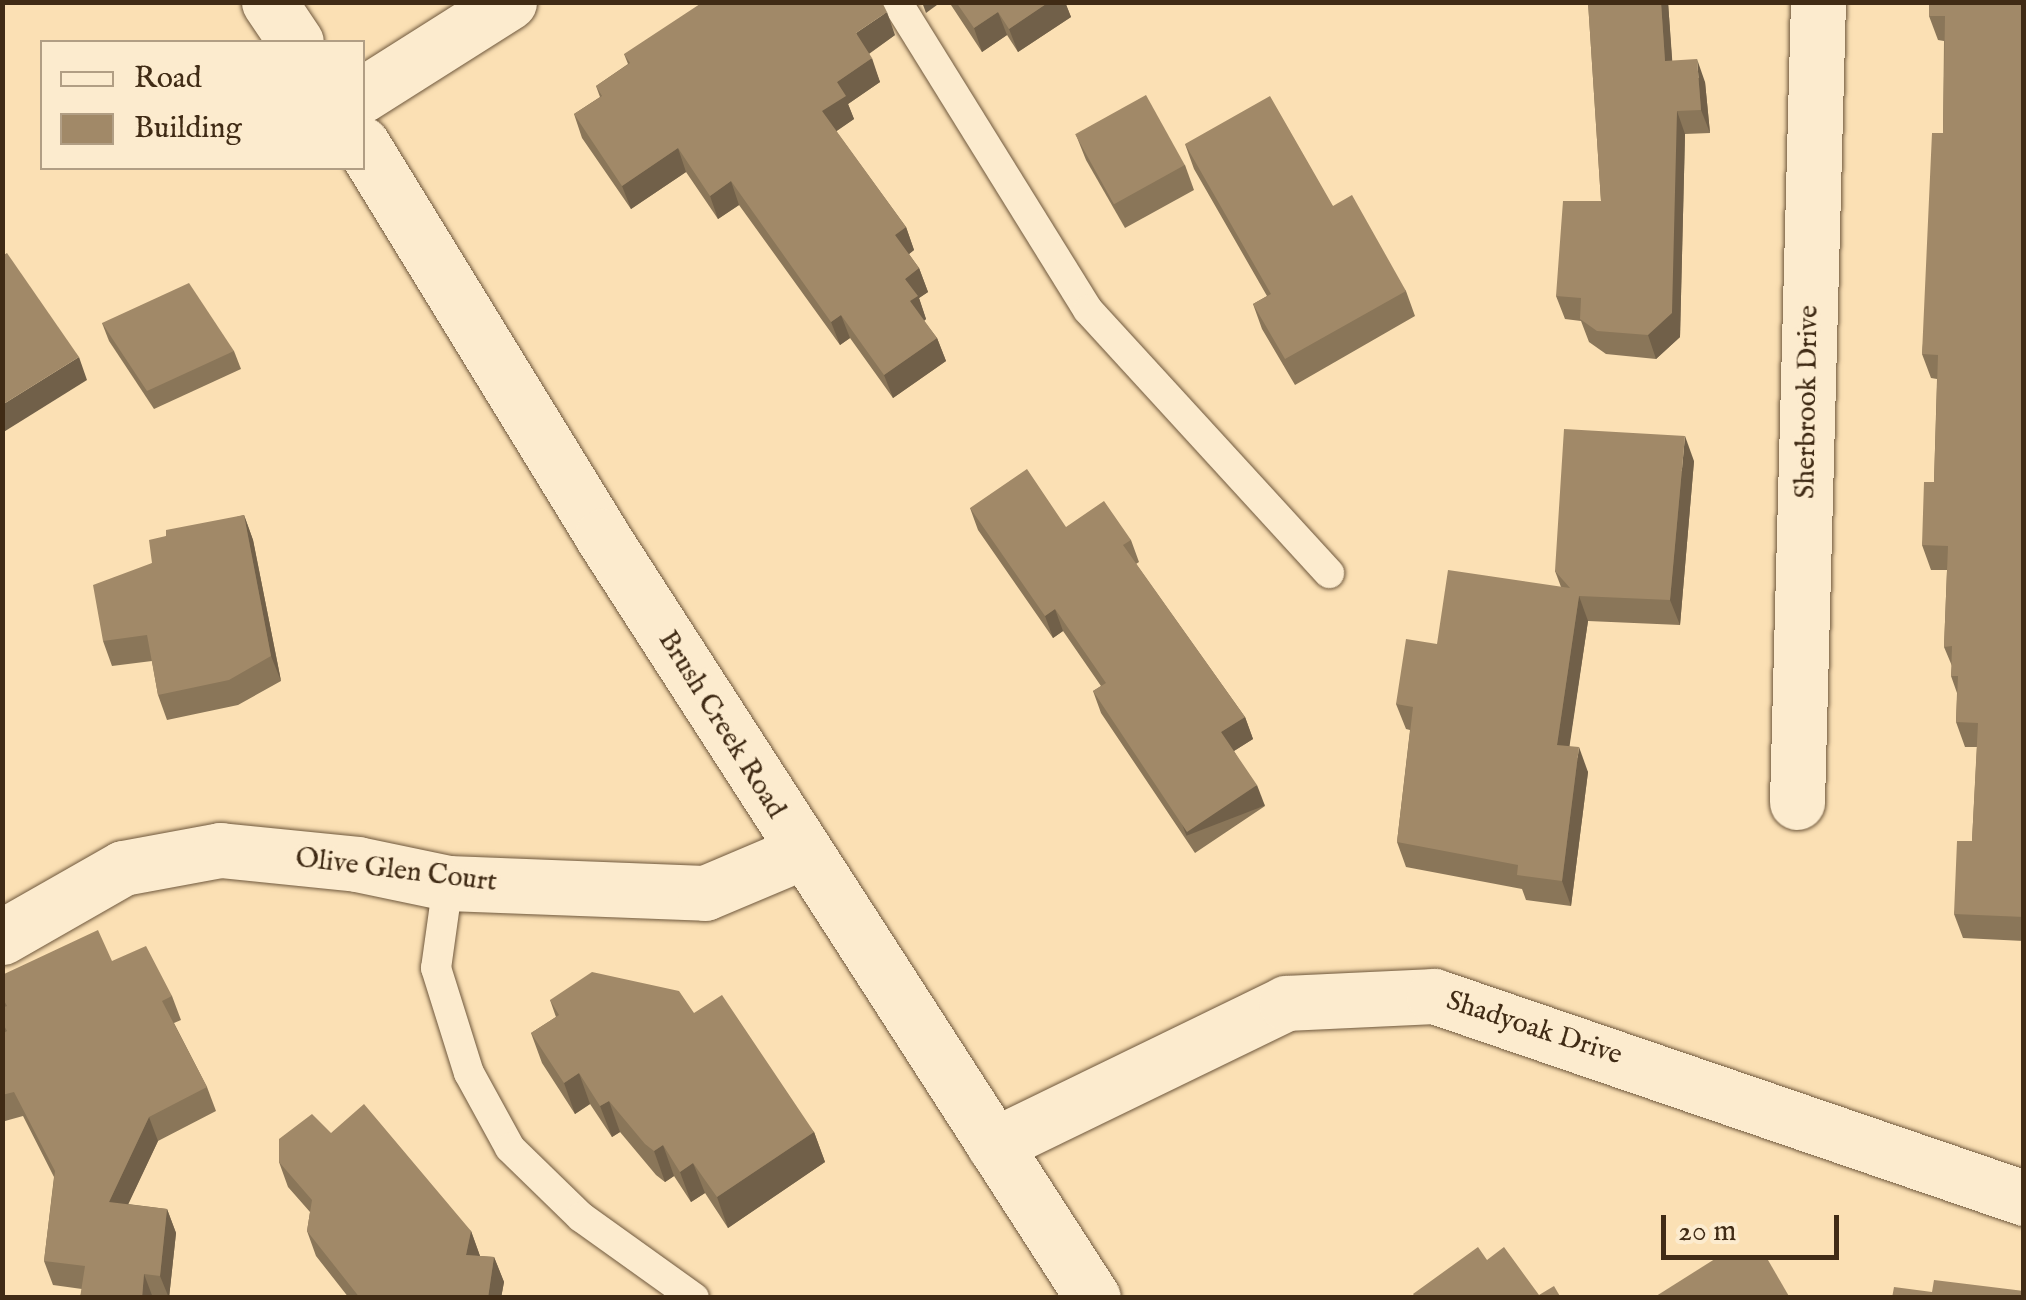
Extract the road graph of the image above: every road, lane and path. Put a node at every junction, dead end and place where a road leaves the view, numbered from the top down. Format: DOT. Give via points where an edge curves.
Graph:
graph roads {
  1 [pos="269,2"];
  2 [pos="509,2"];
  3 [pos="897,2"];
  4 [pos="1818,2"];
  5 [pos="295,40"];
  6 [pos="365,93"];
  7 [pos="365,149"];
  8 [pos="1330,573"];
  9 [pos="1797,802"];
  10 [pos="802,852"];
  11 [pos="448,883"];
  12 [pos="2,937"];
  13 [pos="994,1144"];
  14 [pos="2024,1198"];
  15 [pos="694,1298"];
  16 [pos="1093,1298"];
  1 -- 5 [label="street"];
  2 -- 6 [label="street"];
  3 -- 8 [label="lane" via="1088,310"];
  4 -- 9 [label="street, Sherbrook Drive"];
  7 -- 10 [label="street, Brush Creek Road"];
  10 -- 11 [label="street, Olive Glen Court" via="704,893"];
  10 -- 13 [label="street, Brush Creek Road"];
  11 -- 12 [label="street, Olive Glen Court" via="357,864 220,850 123,868"];
  11 -- 15 [label="lane" via="436,968 468,1073 510,1148 581,1217"];
  13 -- 14 [label="street, Shadyoak Drive" via="1286,1003 1434,996"];
  13 -- 16 [label="street, Brush Creek Road"];
}
